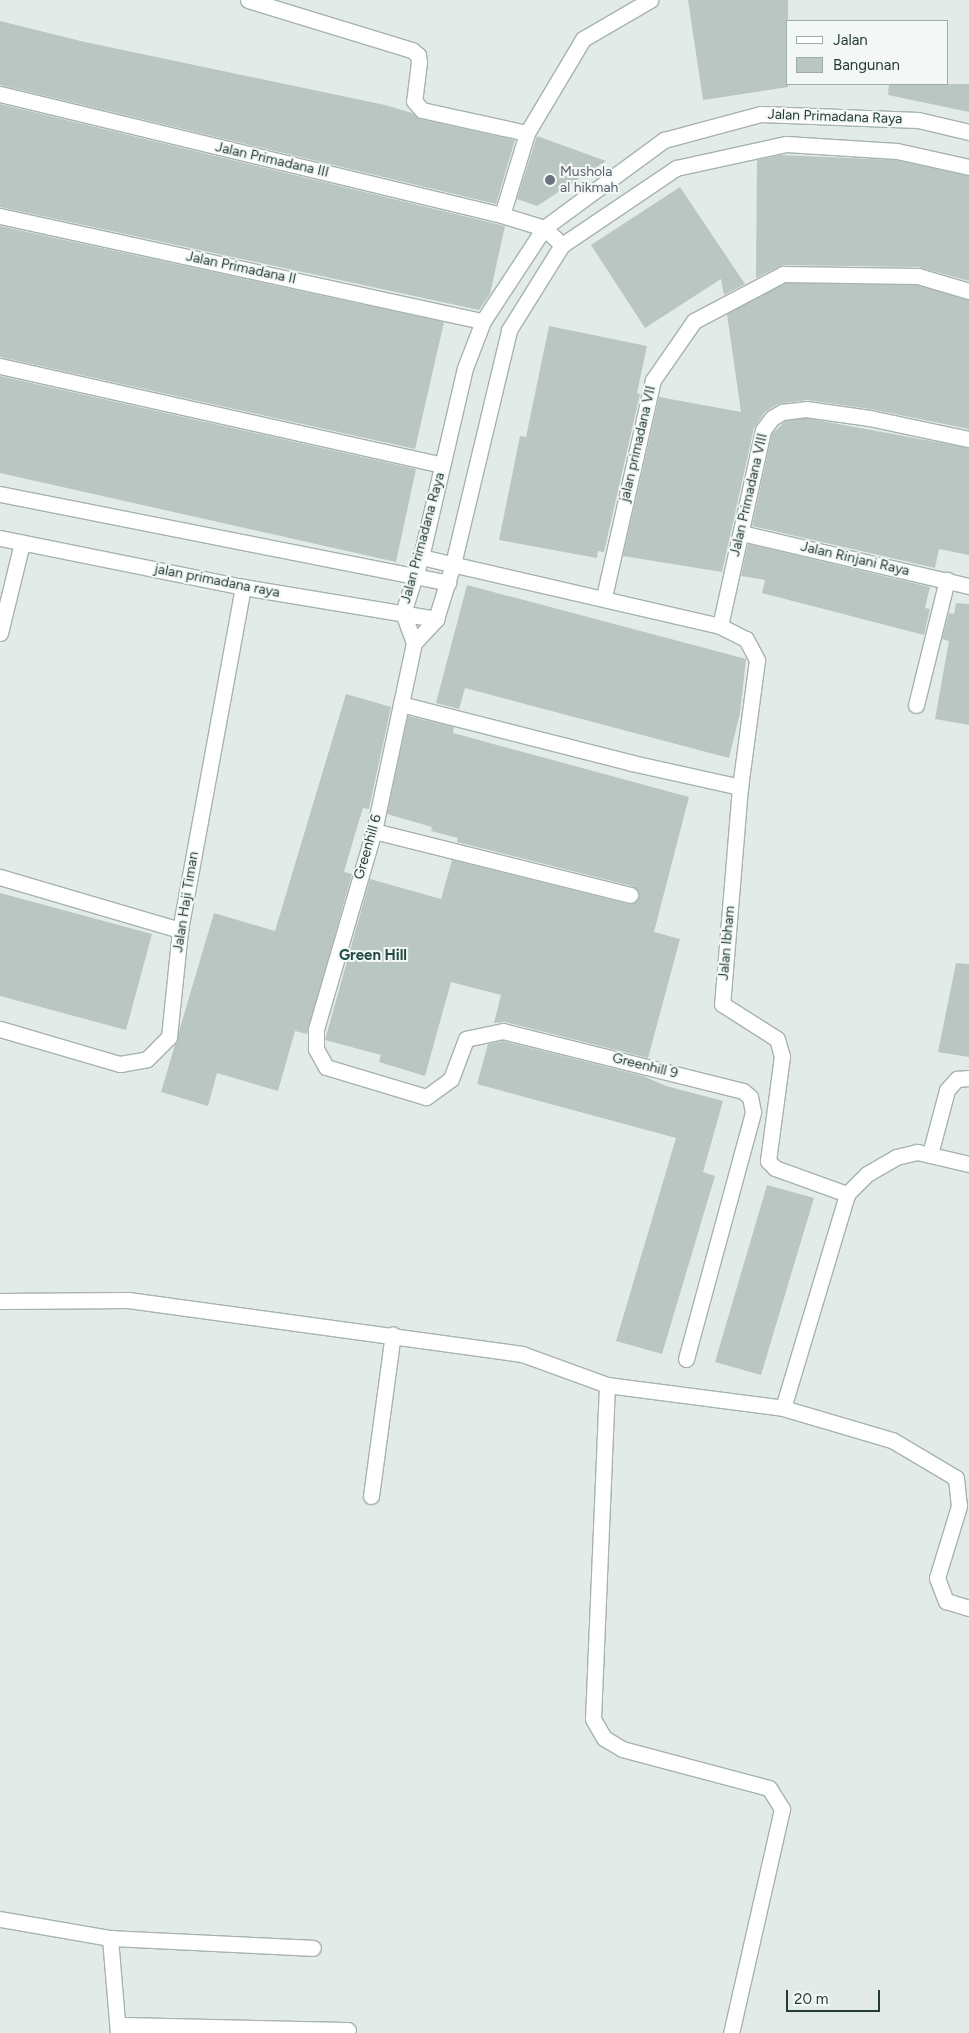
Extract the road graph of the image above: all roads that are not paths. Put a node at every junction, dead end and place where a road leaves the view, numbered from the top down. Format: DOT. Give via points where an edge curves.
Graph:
graph roads {
  1 [pos="248,0"];
  2 [pos="650,0"];
  3 [pos="0,94"];
  4 [pos="969,132"];
  5 [pos="528,133"];
  6 [pos="969,167"];
  7 [pos="502,215"];
  8 [pos="0,216"];
  9 [pos="544,228"];
  10 [pos="562,245"];
  11 [pos="969,291"];
  12 [pos="483,321"];
  13 [pos="0,366"];
  14 [pos="969,438"];
  15 [pos="442,464"];
  16 [pos="0,494"];
  17 [pos="741,533"];
  18 [pos="0,538"];
  19 [pos="22,543"];
  20 [pos="421,557"];
  21 [pos="453,564"];
  22 [pos="415,577"];
  23 [pos="947,580"];
  24 [pos="448,583"];
  25 [pos="969,586"];
  26 [pos="243,587"];
  27 [pos="604,597"];
  28 [pos="403,613"];
  29 [pos="436,619"];
  30 [pos="720,626"];
  31 [pos="0,633"];
  32 [pos="414,643"];
  33 [pos="401,704"];
  34 [pos="916,705"];
  35 [pos="740,787"];
  36 [pos="374,830"];
  37 [pos="0,877"];
  38 [pos="630,895"];
  39 [pos="180,930"];
  40 [pos="0,1028"];
  41 [pos="316,1049"];
  42 [pos="969,1078"];
  43 [pos="930,1154"];
  44 [pos="969,1164"];
  45 [pos="847,1194"];
  46 [pos="0,1301"];
  47 [pos="393,1334"];
  48 [pos="686,1359"];
  49 [pos="607,1385"];
  50 [pos="782,1408"];
  51 [pos="962,1476"];
  52 [pos="371,1496"];
  53 [pos="969,1608"];
  54 [pos="0,1919"];
  55 [pos="110,1938"];
  56 [pos="313,1948"];
  57 [pos="118,2029"];
  58 [pos="267,2030"];
  59 [pos="348,2030"];
  60 [pos="731,2033"];
  1 -- 5 [label="street" via="412,50 418,55 419,62 416,106"];
  2 -- 5 [label="street" via="583,39"];
  3 -- 7 [label="street, Jalan Primadana III"];
  4 -- 9 [label="street, Jalan Primadana Raya" via="918,120 761,114 664,140"];
  5 -- 7 [label="street"];
  6 -- 10 [label="street" via="897,151 786,144 676,168"];
  7 -- 9 [label="street, Jalan Primadana III"];
  8 -- 12 [label="street, Jalan Primadana II"];
  9 -- 10 [label="street"];
  9 -- 12 [label="street, Jalan Primadana Raya"];
  10 -- 21 [label="street" via="509,330"];
  11 -- 27 [label="street, jalan primadana VII" via="918,276 782,274 694,321 653,380"];
  12 -- 15 [label="street, Jalan Primadana Raya" via="465,368"];
  13 -- 15 [label="street"];
  14 -- 17 [label="street, Jalan Primadana VIII" via="842,414 806,409 782,412 763,430"];
  15 -- 20 [label="street, Jalan Primadana Raya"];
  16 -- 22 [label="street"];
  17 -- 23 [label="street, Jalan Rinjani Raya"];
  17 -- 30 [label="street, Jalan Primadana VIII"];
  18 -- 19 [label="street, jalan primadana raya"];
  19 -- 26 [label="street, jalan primadana raya"];
  19 -- 31 [label="street"];
  20 -- 21 [label="street, Jalan Ibham"];
  20 -- 22 [label="street, Jalan Primadana Raya"];
  21 -- 24 [label="street"];
  21 -- 27 [label="street, Jalan Ibham"];
  22 -- 24 [label="street"];
  22 -- 28 [label="street, Jalan Primadana Raya"];
  23 -- 25 [label="street, Jalan Rinjani Raya"];
  23 -- 34 [label="street"];
  24 -- 29 [label="street"];
  26 -- 28 [label="street, jalan primadana raya"];
  26 -- 39 [label="street, Jalan Haji Timan"];
  27 -- 30 [label="street, Jalan Ibham"];
  28 -- 29 [label="street, jalan primadana raya"];
  28 -- 32 [label="street, Jalan Primadana Raya"];
  29 -- 32 [label="street"];
  30 -- 35 [label="street, Jalan Ibham" via="746,639 757,660"];
  32 -- 33 [label="street, Greenhill 6"];
  33 -- 35 [label="street"];
  33 -- 36 [label="street, Greenhill 6"];
  35 -- 45 [label="street, Jalan Ibham" via="722,1004 777,1038 782,1056 768,1160 775,1168"];
  36 -- 38 [label="street"];
  36 -- 41 [label="street, Greenhill 6" via="324,996 316,1029"];
  37 -- 39 [label="street"];
  39 -- 40 [label="street, Jalan Haji Timan" via="169,1037 147,1059 120,1064"];
  41 -- 48 [label="street, Greenhill 9" via="326,1067 426,1097 451,1079 466,1039 504,1031 743,1091 750,1098 753,1112"];
  42 -- 43 [label="street" via="957,1079 947,1090"];
  43 -- 44 [label="street"];
  43 -- 45 [label="street" via="917,1152 896,1157 866,1174"];
  45 -- 50 [label="street"];
  46 -- 47 [label="street" via="128,1300"];
  47 -- 49 [label="street" via="522,1354"];
  47 -- 52 [label="street"];
  49 -- 50 [label="street"];
  49 -- 60 [label="street" via="593,1719 604,1738 622,1749 769,1788 782,1809"];
  50 -- 51 [label="street" via="892,1440"];
  51 -- 53 [label="street" via="959,1506 937,1578 946,1601"];
  54 -- 55 [label="street"];
  55 -- 56 [label="street"];
  55 -- 57 [label="street"];
  57 -- 58 [label="street"];
  58 -- 59 [label="street"];
}
